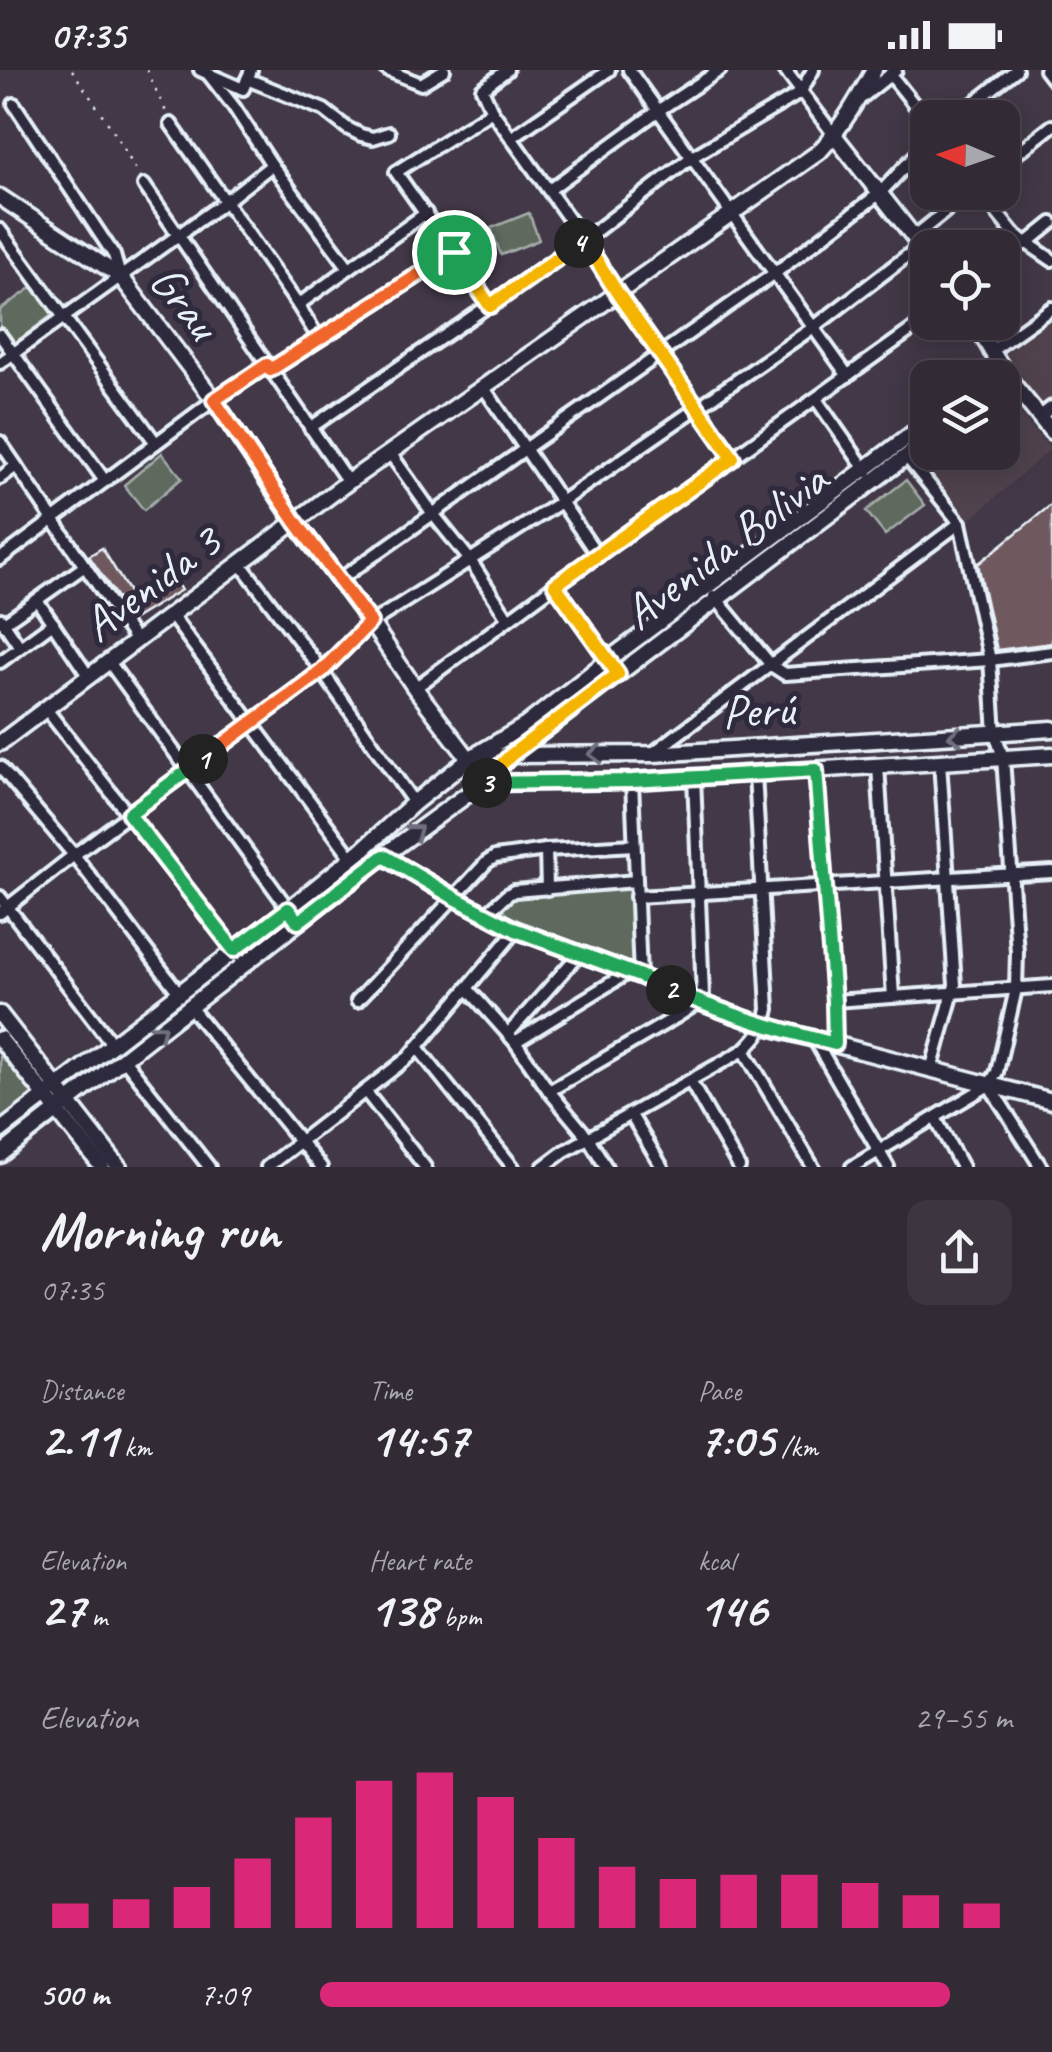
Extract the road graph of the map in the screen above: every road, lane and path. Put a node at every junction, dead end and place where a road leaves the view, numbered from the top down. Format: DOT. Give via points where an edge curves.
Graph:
graph roads {
  1 [pos="72,70"];
  2 [pos="147,70"];
  3 [pos="387,70"];
  4 [pos="444,70"];
  5 [pos="508,70"];
  6 [pos="609,70"];
  7 [pos="630,70"];
  8 [pos="720,70"];
  9 [pos="784,70"];
  10 [pos="813,70"];
  11 [pos="874,70"];
  12 [pos="1016,70"];
  13 [pos="1045,70"];
  14 [pos="204,72"];
  15 [pos="893,72"];
  16 [pos="249,75"];
  17 [pos="1052,79"];
  18 [pos="800,93"];
  19 [pos="913,100"];
  20 [pos="978,100"];
  21 [pos="857,101"];
  22 [pos="14,104"];
  23 [pos="659,110"];
  24 [pos="492,111"];
  25 [pos="171,124"];
  26 [pos="1052,126"];
  27 [pos="389,132"];
  28 [pos="834,135"];
  29 [pos="511,138"];
  30 [pos="1020,151"];
  31 [pos="692,158"];
  32 [pos="910,162"];
  33 [pos="272,165"];
  34 [pos="144,185"];
  35 [pos="549,190"];
  36 [pos="880,194"];
  37 [pos="0,197"];
  38 [pos="226,201"];
  39 [pos="952,210"];
  40 [pos="995,210"];
  41 [pos="426,213"];
  42 [pos="732,213"];
  43 [pos="1052,223"];
  44 [pos="0,230"];
  45 [pos="934,230"];
  46 [pos="910,233"];
  47 [pos="178,234"];
  48 [pos="584,240"];
  49 [pos="1026,244"];
  50 [pos="454,252"];
  51 [pos="910,254"];
  52 [pos="1052,260"];
  53 [pos="348,268"];
  54 [pos="775,273"];
  55 [pos="120,276"];
  56 [pos="618,294"];
  57 [pos="298,305"];
  58 [pos="490,306"];
  59 [pos="1052,308"];
  60 [pos="65,317"];
  61 [pos="814,327"];
  62 [pos="910,331"];
  63 [pos="0,335"];
  64 [pos="319,339"];
  65 [pos="984,340"];
  66 [pos="990,352"];
  67 [pos="13,354"];
  68 [pos="660,354"];
  69 [pos="995,360"];
  70 [pos="0,363"];
  71 [pos="269,367"];
  72 [pos="848,376"];
  73 [pos="484,388"];
  74 [pos="1020,395"];
  75 [pos="816,399"];
  76 [pos="214,400"];
  77 [pos="1052,406"];
  78 [pos="697,408"];
  79 [pos="1040,418"];
  80 [pos="310,428"];
  81 [pos="1052,432"];
  82 [pos="910,438"];
  83 [pos="0,442"];
  84 [pos="156,443"];
  85 [pos="525,449"];
  86 [pos="390,453"];
  87 [pos="910,453"];
  88 [pos="906,456"];
  89 [pos="733,458"];
  90 [pos="16,466"];
  91 [pos="869,475"];
  92 [pos="0,478"];
  93 [pos="104,482"];
  94 [pos="348,482"];
  95 [pos="561,502"];
  96 [pos="433,514"];
  97 [pos="53,520"];
  98 [pos="296,522"];
  99 [pos="960,523"];
  100 [pos="598,556"];
  101 [pos="0,559"];
  102 [pos="470,560"];
  103 [pos="240,563"];
  104 [pos="85,566"];
  105 [pos="339,580"];
  106 [pos="555,585"];
  107 [pos="712,594"];
  108 [pos="37,600"];
  109 [pos="171,615"];
  110 [pos="2,620"];
  111 [pos="508,620"];
  112 [pos="54,622"];
  113 [pos="370,622"];
  114 [pos="136,641"];
  115 [pos="20,647"];
  116 [pos="1052,652"];
  117 [pos="608,660"];
  118 [pos="990,660"];
  119 [pos="0,662"];
  120 [pos="108,662"];
  121 [pos="771,665"];
  122 [pos="322,671"];
  123 [pos="618,674"];
  124 [pos="89,676"];
  125 [pos="414,688"];
  126 [pos="46,708"];
  127 [pos="252,723"];
  128 [pos="1052,729"];
  129 [pos="995,734"];
  130 [pos="2,737"];
  131 [pos="652,754"];
  132 [pos="511,755"];
  133 [pos="1052,756"];
  134 [pos="1003,758"];
  135 [pos="469,759"];
  136 [pos="940,762"];
  137 [pos="878,766"];
  138 [pos="0,767"];
  139 [pos="816,770"];
  140 [pos="188,771"];
  141 [pos="755,773"];
  142 [pos="694,777"];
  143 [pos="632,781"];
  144 [pos="483,783"];
  145 [pos="414,803"];
  146 [pos="129,814"];
  147 [pos="634,845"];
  148 [pos="546,850"];
  149 [pos="74,855"];
  150 [pos="384,856"];
  151 [pos="352,858"];
  152 [pos="1052,872"];
  153 [pos="1012,874"];
  154 [pos="948,878"];
  155 [pos="636,881"];
  156 [pos="886,882"];
  157 [pos="824,885"];
  158 [pos="548,888"];
  159 [pos="760,889"];
  160 [pos="700,892"];
  161 [pos="0,896"];
  162 [pos="636,896"];
  163 [pos="453,897"];
  164 [pos="288,909"];
  165 [pos="4,910"];
  166 [pos="486,914"];
  167 [pos="298,922"];
  168 [pos="516,930"];
  169 [pos="234,950"];
  170 [pos="580,953"];
  171 [pos="245,964"];
  172 [pos="635,974"];
  173 [pos="1052,986"];
  174 [pos="467,988"];
  175 [pos="1016,989"];
  176 [pos="954,992"];
  177 [pos="179,994"];
  178 [pos="894,997"];
  179 [pos="357,1001"];
  180 [pos="834,1001"];
  181 [pos="698,1002"];
  182 [pos="190,1007"];
  183 [pos="0,1014"];
  184 [pos="765,1026"];
  185 [pos="0,1038"];
  186 [pos="511,1038"];
  187 [pos="814,1038"];
  188 [pos="835,1044"];
  189 [pos="113,1045"];
  190 [pos="417,1048"];
  191 [pos="744,1050"];
  192 [pos="124,1058"];
  193 [pos="932,1070"];
  194 [pos="690,1081"];
  195 [pos="989,1085"];
  196 [pos="50,1091"];
  197 [pos="365,1091"];
  198 [pos="549,1091"];
  199 [pos="1052,1101"];
  200 [pos="62,1106"];
  201 [pos="631,1114"];
  202 [pos="934,1118"];
  203 [pos="0,1131"];
  204 [pos="589,1139"];
  205 [pos="300,1140"];
  206 [pos="879,1152"];
  207 [pos="0,1156"];
  208 [pos="7,1167"];
  209 [pos="102,1167"];
  210 [pos="119,1167"];
  211 [pos="209,1167"];
  212 [pos="267,1167"];
  213 [pos="321,1167"];
  214 [pos="425,1167"];
  215 [pos="513,1167"];
  216 [pos="543,1167"];
  217 [pos="606,1167"];
  218 [pos="662,1167"];
  219 [pos="739,1167"];
  220 [pos="813,1167"];
  221 [pos="852,1167"];
  222 [pos="888,1167"];
  223 [pos="962,1167"];
  224 [pos="1040,1167"];
  1 -- 34 [label="path"];
  2 -- 25 [label="path"];
  3 -- 4 [label="street" via="421,84"];
  5 -- 24 [label="street" via="482,89"];
  6 -- 29 [label="street"];
  7 -- 23 [label="street"];
  8 -- 23 [label="street"];
  9 -- 18 [label="street"];
  10 -- 18 [label="street"];
  11 -- 21 [label="street, Avenida 3"];
  12 -- 20 [label="street"];
  13 -- 17 [label="street"];
  14 -- 16 [label="street" via="244,89"];
  14 -- 33 [label="street"];
  15 -- 19 [label="street"];
  15 -- 21 [label="street"];
  16 -- 27 [label="street" via="361,135"];
  18 -- 28 [label="street"];
  18 -- 31 [label="street"];
  21 -- 28 [label="street, Avenida 3"];
  22 -- 55 [label="street" via="114,255"];
  23 -- 31 [label="street"];
  23 -- 35 [label="street"];
  24 -- 29 [label="street"];
  24 -- 41 [label="street" via="396,172"];
  25 -- 38 [label="street"];
  26 -- 30 [label="street"];
  28 -- 36 [label="street"];
  28 -- 42 [label="street, Avenida 3"];
  29 -- 35 [label="street"];
  31 -- 42 [label="street"];
  31 -- 48 [label="street"];
  32 -- 36 [label="street"];
  33 -- 38 [label="street"];
  33 -- 53 [label="street"];
  34 -- 47 [label="street"];
  35 -- 48 [label="street"];
  36 -- 46 [label="street"];
  36 -- 54 [label="street"];
  37 -- 55 [label="street, Grau"];
  38 -- 47 [label="street"];
  38 -- 57 [label="street"];
  39 -- 45 [label="street"];
  40 -- 49 [label="street"];
  41 -- 50 [label="street"];
  41 -- 53 [label="street"];
  42 -- 54 [label="street"];
  42 -- 56 [label="street, Avenida 3"];
  43 -- 49 [label="street"];
  44 -- 60 [label="street"];
  47 -- 55 [label="street"];
  47 -- 71 [label="street"];
  48 -- 56 [label="street"];
  48 -- 58 [label="street"];
  49 -- 52 [label="street"];
  50 -- 58 [label="street"];
  50 -- 64 [label="street"];
  51 -- 61 [label="street"];
  53 -- 57 [label="street"];
  54 -- 61 [label="street"];
  54 -- 68 [label="street"];
  55 -- 60 [label="street"];
  55 -- 76 [label="street, Grau"];
  56 -- 68 [label="street"];
  56 -- 73 [label="street, Avenida 3"];
  57 -- 64 [label="street"];
  58 -- 80 [label="street"];
  59 -- 66 [label="street"];
  60 -- 67 [label="street"];
  60 -- 84 [label="street"];
  61 -- 72 [label="street"];
  61 -- 78 [label="street"];
  62 -- 72 [label="street"];
  63 -- 67 [label="street"];
  64 -- 71 [label="street"];
  65 -- 66 [label="street"];
  66 -- 69 [label="street"];
  67 -- 70 [label="street"];
  67 -- 93 [label="street"];
  68 -- 78 [label="street"];
  68 -- 85 [label="street"];
  71 -- 76 [label="street"];
  71 -- 80 [label="street"];
  72 -- 75 [label="street"];
  73 -- 85 [label="street"];
  73 -- 86 [label="street, Avenida 3"];
  74 -- 79 [label="street"];
  75 -- 89 [label="street"];
  75 -- 91 [label="street"];
  76 -- 84 [label="street"];
  76 -- 98 [label="street, Grau"];
  77 -- 79 [label="street"];
  78 -- 89 [label="street"];
  78 -- 95 [label="street"];
  79 -- 81 [label="street"];
  80 -- 94 [label="street"];
  82 -- 91 [label="street, Avenida Bolivia"];
  83 -- 90 [label="street"];
  84 -- 93 [label="street"];
  85 -- 95 [label="street"];
  85 -- 96 [label="street"];
  86 -- 94 [label="street, Avenida 3"];
  86 -- 96 [label="street"];
  87 -- 88 [label="street, Avenida Bolivia"];
  88 -- 91 [label="street, Avenida Bolivia"];
  88 -- 99 [label="street"];
  89 -- 100 [label="street"];
  90 -- 92 [label="street"];
  90 -- 97 [label="street"];
  91 -- 107 [label="street, Avenida Bolivia"];
  93 -- 97 [label="street"];
  94 -- 98 [label="street, Avenida 3"];
  95 -- 100 [label="street"];
  95 -- 102 [label="street"];
  96 -- 102 [label="street"];
  96 -- 105 [label="street"];
  97 -- 101 [label="street"];
  97 -- 104 [label="street"];
  98 -- 103 [label="street, Avenida 3"];
  98 -- 105 [label="street, Grau"];
  99 -- 118 [label="street"];
  99 -- 121 [label="street"];
  100 -- 106 [label="street"];
  102 -- 111 [label="street"];
  102 -- 113 [label="street"];
  103 -- 109 [label="street, Avenida 3"];
  103 -- 122 [label="street"];
  104 -- 108 [label="street"];
  104 -- 114 [label="street"];
  105 -- 113 [label="street, Grau"];
  106 -- 111 [label="street"];
  106 -- 117 [label="street"];
  107 -- 117 [label="street, Avenida Bolivia"];
  107 -- 121 [label="street"];
  107 -- 123 [label="street, Avenida Bolivia"];
  108 -- 110 [label="street"];
  108 -- 112 [label="street"];
  109 -- 114 [label="street, Avenida 3"];
  109 -- 127 [label="street"];
  110 -- 115 [label="street"];
  111 -- 125 [label="street"];
  112 -- 115 [label="street"];
  112 -- 124 [label="street"];
  113 -- 122 [label="street"];
  113 -- 125 [label="street, Grau"];
  114 -- 120 [label="street, Avenida 3"];
  115 -- 119 [label="street"];
  116 -- 118 [label="street"];
  117 -- 123 [label="street"];
  117 -- 135 [label="street, Avenida Bolivia" via="526,725"];
  118 -- 121 [label="street" via="785,674"];
  118 -- 129 [label="street"];
  120 -- 124 [label="street, Avenida 3"];
  120 -- 140 [label="street"];
  121 -- 131 [label="street"];
  122 -- 127 [label="street"];
  122 -- 145 [label="street"];
  123 -- 132 [label="street, Avenida Bolivia"];
  124 -- 126 [label="street, Avenida 3"];
  125 -- 135 [label="street, Grau"];
  126 -- 130 [label="street, Avenida 3"];
  126 -- 146 [label="street"];
  127 -- 140 [label="street"];
  127 -- 151 [label="street"];
  128 -- 129 [label="street, Perú"];
  129 -- 131 [label="street, Perú, one-way"];
  129 -- 134 [label="street"];
  131 -- 132 [label="street, Perú, one-way"];
  132 -- 135 [label="street, Perú"];
  132 -- 144 [label="street, Avenida Bolivia"];
  133 -- 134 [label="street, Perú"];
  134 -- 136 [label="street, Perú"];
  134 -- 153 [label="street"];
  135 -- 144 [label="street, Grau"];
  135 -- 145 [label="street, Avenida Bolivia"];
  136 -- 137 [label="street, Perú"];
  136 -- 154 [label="street"];
  137 -- 139 [label="street, Perú"];
  137 -- 156 [label="street"];
  138 -- 149 [label="street"];
  139 -- 141 [label="street, Perú"];
  139 -- 157 [label="street"];
  140 -- 146 [label="street"];
  140 -- 164 [label="street"];
  141 -- 142 [label="street, Perú"];
  141 -- 159 [label="street"];
  142 -- 143 [label="street, Perú"];
  142 -- 160 [label="street"];
  143 -- 144 [label="street, Perú"];
  143 -- 147 [label="street"];
  150 -- 144 [label="street, Avenida Bolivia, one-way"];
  145 -- 151 [label="street, Avenida Bolivia"];
  146 -- 149 [label="street"];
  146 -- 169 [label="street"];
  147 -- 148 [label="street"];
  147 -- 155 [label="street"];
  148 -- 158 [label="street"];
  148 -- 163 [label="street" via="494,857"];
  149 -- 165 [label="street"];
  149 -- 177 [label="street"];
  150 -- 163 [label="street"];
  150 -- 167 [label="street, Avenida Bolivia"];
  151 -- 164 [label="street, Avenida Bolivia"];
  152 -- 153 [label="street"];
  153 -- 154 [label="street"];
  153 -- 175 [label="street"];
  154 -- 156 [label="street"];
  154 -- 176 [label="street"];
  155 -- 158 [label="street"];
  155 -- 162 [label="street"];
  156 -- 157 [label="street"];
  156 -- 178 [label="street"];
  157 -- 159 [label="street"];
  157 -- 180 [label="street"];
  158 -- 166 [label="street" via="510,893"];
  159 -- 160 [label="street"];
  159 -- 184 [label="street"];
  160 -- 162 [label="street"];
  160 -- 181 [label="street" via="704,991"];
  161 -- 165 [label="street"];
  162 -- 172 [label="street"];
  163 -- 166 [label="street"];
  163 -- 179 [label="street"];
  164 -- 167 [label="street"];
  164 -- 169 [label="street, Avenida Bolivia"];
  165 -- 189 [label="street"];
  166 -- 168 [label="street"];
  167 -- 171 [label="street, Avenida Bolivia"];
  168 -- 170 [label="street"];
  168 -- 174 [label="street"];
  169 -- 171 [label="street"];
  169 -- 177 [label="street, Avenida Bolivia"];
  170 -- 172 [label="street"];
  170 -- 186 [label="street"];
  171 -- 182 [label="street, Avenida Bolivia"];
  172 -- 181 [label="street"];
  172 -- 186 [label="street"];
  173 -- 175 [label="street"];
  174 -- 186 [label="street"];
  174 -- 190 [label="street"];
  175 -- 176 [label="street"];
  175 -- 195 [label="street"];
  176 -- 178 [label="street"];
  176 -- 193 [label="street"];
  177 -- 189 [label="street, Avenida Bolivia"];
  178 -- 180 [label="street"];
  180 -- 188 [label="street"];
  181 -- 184 [label="street"];
  181 -- 198 [label="street"];
  192 -- 182 [label="street, Avenida Bolivia, one-way"];
  182 -- 205 [label="street"];
  183 -- 196 [label="street"];
  184 -- 187 [label="street"];
  184 -- 191 [label="street"];
  185 -- 196 [label="street"];
  186 -- 198 [label="street"];
  187 -- 188 [label="street"];
  187 -- 206 [label="street"];
  188 -- 193 [label="street"];
  189 -- 196 [label="street, Avenida Bolivia"];
  190 -- 197 [label="street"];
  190 -- 215 [label="street"];
  191 -- 194 [label="street"];
  191 -- 220 [label="street"];
  192 -- 200 [label="street, Avenida Bolivia"];
  192 -- 211 [label="street"];
  193 -- 195 [label="street"];
  194 -- 201 [label="street"];
  194 -- 219 [label="street"];
  195 -- 199 [label="street"];
  195 -- 202 [label="street"];
  195 -- 224 [label="street"];
  196 -- 200 [label="street"];
  196 -- 203 [label="street, Avenida Bolivia"];
  197 -- 205 [label="street"];
  197 -- 214 [label="street"];
  198 -- 204 [label="street"];
  200 -- 207 [label="street, Avenida Bolivia"];
  200 -- 209 [label="street"];
  200 -- 210 [label="street"];
  201 -- 204 [label="street"];
  201 -- 218 [label="street"];
  202 -- 206 [label="street"];
  202 -- 223 [label="street"];
  204 -- 216 [label="street"];
  204 -- 217 [label="street"];
  205 -- 212 [label="street"];
  205 -- 213 [label="street"];
  206 -- 221 [label="street"];
  206 -- 222 [label="street"];
  207 -- 208 [label="street"];
}
